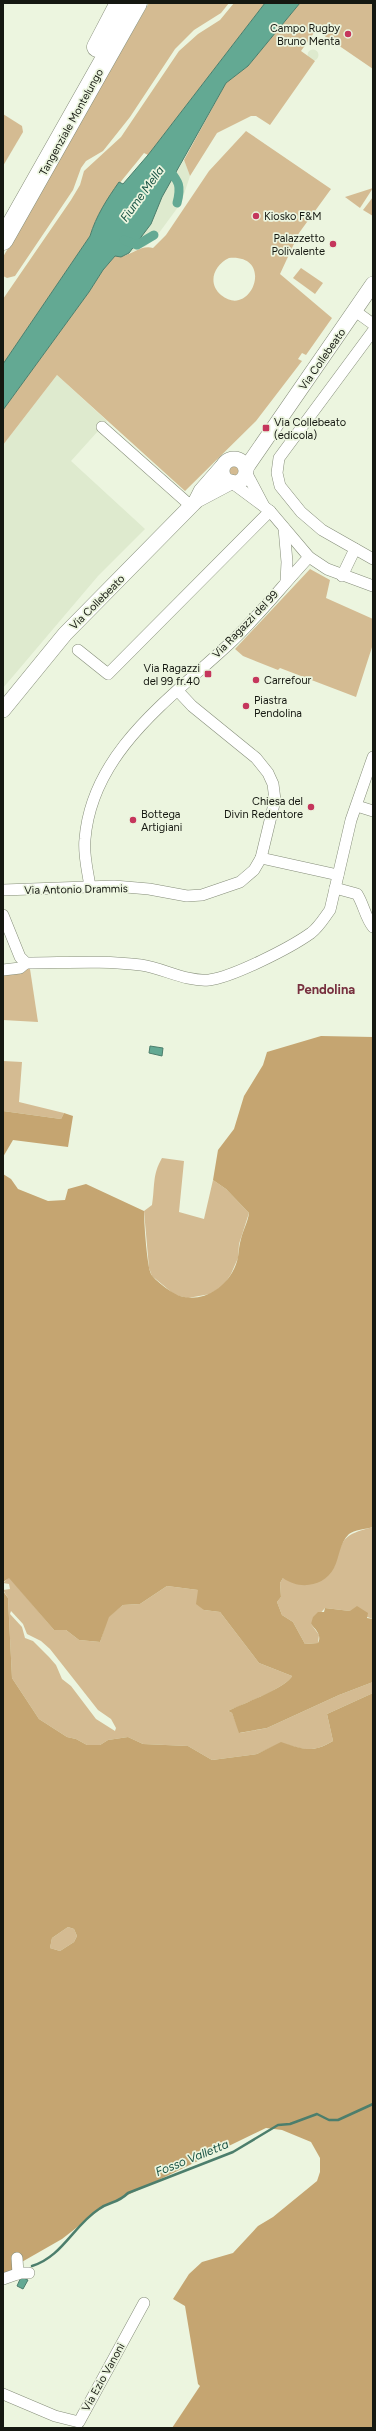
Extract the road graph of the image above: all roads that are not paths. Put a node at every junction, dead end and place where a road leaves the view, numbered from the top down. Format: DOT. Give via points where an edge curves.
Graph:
graph roads {
  1 [pos="120,3"];
  2 [pos="137,3"];
  3 [pos="3,217"];
  4 [pos="3,240"];
  5 [pos="373,284"];
  6 [pos="355,311"];
  7 [pos="373,324"];
  8 [pos="373,331"];
  9 [pos="102,427"];
  10 [pos="269,433"];
  11 [pos="225,464"];
  12 [pos="246,470"];
  13 [pos="231,482"];
  14 [pos="194,503"];
  15 [pos="268,509"];
  16 [pos="284,528"];
  17 [pos="355,549"];
  18 [pos="309,557"];
  19 [pos="373,558"];
  20 [pos="342,576"];
  21 [pos="286,582"];
  22 [pos="373,586"];
  23 [pos="78,650"];
  24 [pos="178,691"];
  25 [pos="3,710"];
  26 [pos="373,758"];
  27 [pos="357,806"];
  28 [pos="373,812"];
  29 [pos="260,858"];
  30 [pos="338,875"];
  31 [pos="90,887"];
  32 [pos="335,888"];
  33 [pos="3,890"];
  34 [pos="3,915"];
  35 [pos="373,927"];
  36 [pos="26,963"];
  37 [pos="3,970"];
  38 [pos="17,2258"];
  39 [pos="29,2273"];
  40 [pos="18,2274"];
  41 [pos="3,2279"];
  42 [pos="144,2303"];
  43 [pos="3,2394"];
  1 -- 3 [label="highway, Tangenziale Montelungo" via="43,149"];
  2 -- 4 [label="highway, Tangenziale Montelungo"];
  5 -- 6 [label="street, Via Collebeato"];
  6 -- 7 [label="street"];
  6 -- 10 [label="street, Via Collebeato"];
  8 -- 17 [label="street" via="278,458 277,473 280,486 301,512 322,530"];
  9 -- 14 [label="street"];
  10 -- 11 [label="street, Via Collebeato"];
  10 -- 12 [label="street, Via Collebeato"];
  11 -- 12 [label="street" via="239,459"];
  11 -- 13 [label="street" via="223,475"];
  11 -- 14 [label="street, Via Collebeato"];
  12 -- 13 [label="street" via="243,479"];
  12 -- 15 [label="street"];
  13 -- 14 [label="street, Via Collebeato"];
  13 -- 15 [label="street"];
  14 -- 25 [label="street, Via Collebeato" via="65,634"];
  15 -- 16 [label="street"];
  15 -- 23 [label="street" via="108,674"];
  16 -- 18 [label="street"];
  16 -- 21 [label="street, Via Ragazzi del 99"];
  17 -- 19 [label="street"];
  17 -- 20 [label="street"];
  18 -- 20 [label="street"];
  18 -- 21 [label="street, Via Ragazzi del 99"];
  20 -- 22 [label="street"];
  21 -- 24 [label="street, Via Ragazzi del 99" via="230,643"];
  24 -- 29 [label="street, Via Antonio Drammis" via="192,706 256,758 268,773 273,784 275,800"];
  24 -- 31 [label="street, Via Ragazzi del 99" via="142,722 126,741 88,813 84,841"];
  26 -- 27 [label="street"];
  27 -- 28 [label="street"];
  27 -- 30 [label="street"];
  29 -- 30 [label="street"];
  29 -- 31 [label="street, Via Antonio Drammis" via="254,870 240,882 202,895 187,896 114,886"];
  30 -- 32 [label="street"];
  31 -- 33 [label="street, Via Antonio Drammis"];
  32 -- 35 [label="street" via="358,894 366,918"];
  32 -- 36 [label="street" via="330,910 310,933 272,955 227,976 201,980 144,965 95,960"];
  34 -- 36 [label="street" via="20,958"];
  36 -- 37 [label="street" via="20,968"];
  38 -- 40 [label="street"];
  39 -- 40 [label="street"];
  40 -- 41 [label="street"];
  42 -- 43 [label="street, Via Ezio Vanoni" via="79,2422 55,2416"];
}
